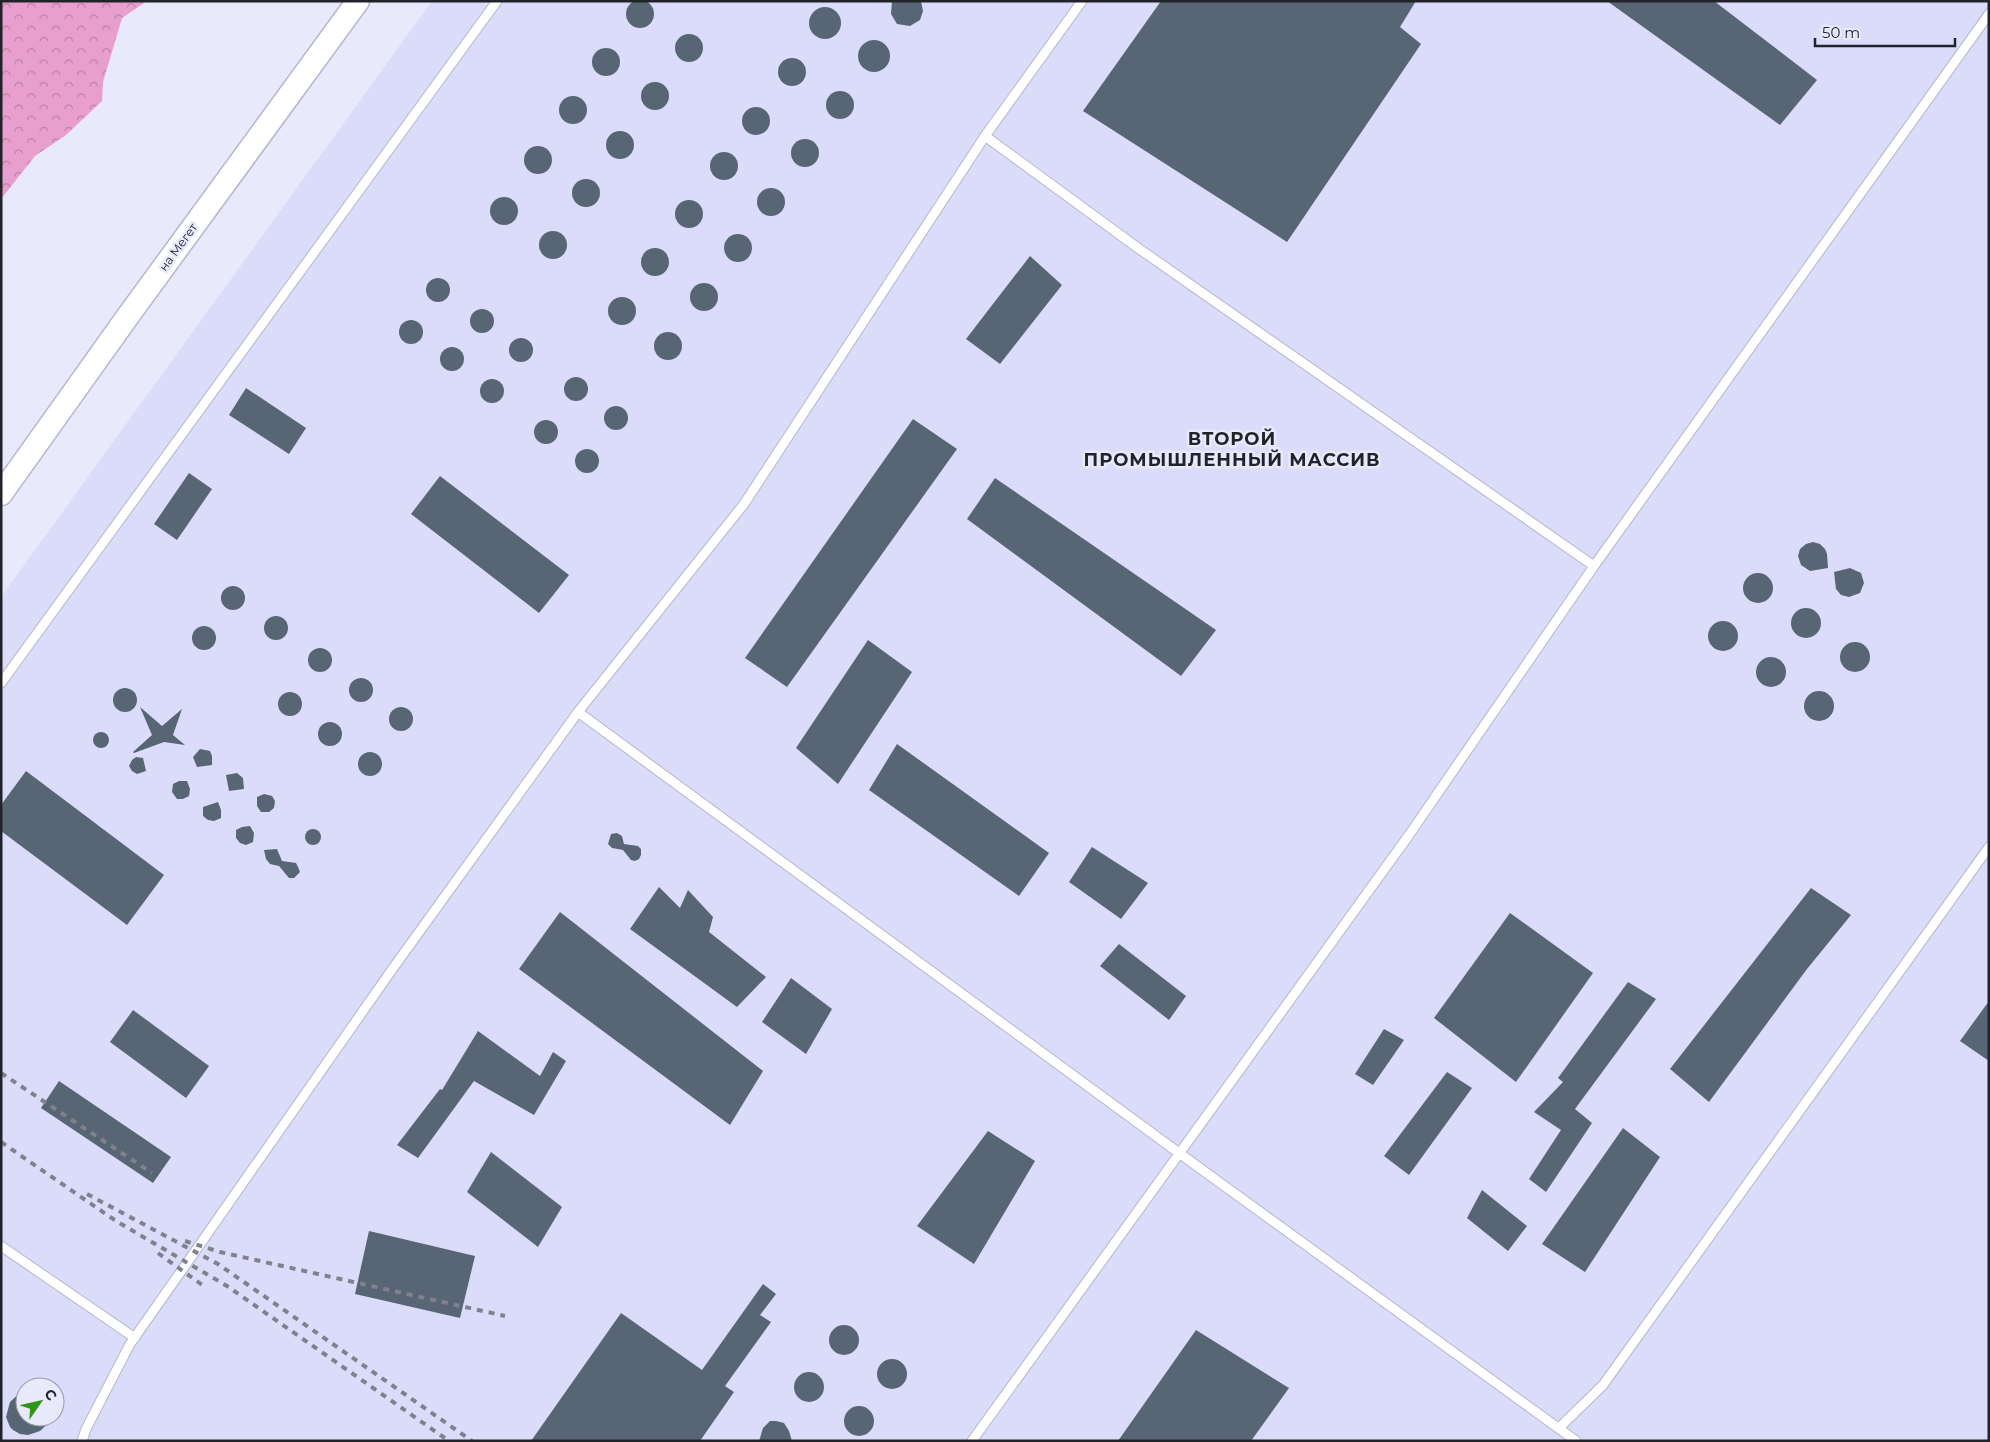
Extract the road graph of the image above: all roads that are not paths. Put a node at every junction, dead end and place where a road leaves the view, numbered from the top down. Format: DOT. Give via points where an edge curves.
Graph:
graph roads {
  1 [pos="358,1"];
  2 [pos="497,1"];
  3 [pos="1082,1"];
  4 [pos="1989,14"];
  5 [pos="985,136"];
  6 [pos="1,494"];
  7 [pos="1594,566"];
  8 [pos="1,683"];
  9 [pos="578,712"];
  10 [pos="1989,848"];
  11 [pos="1179,1154"];
  12 [pos="1,1246"];
  13 [pos="134,1338"];
  14 [pos="1559,1428"];
  15 [pos="82,1441"];
  16 [pos="972,1441"];
  17 [pos="1576,1441"];
  1 -- 6 [label="street, на Мегет"];
  2 -- 8 [label="lane"];
  3 -- 5 [label="lane"];
  4 -- 7 [label="lane"];
  5 -- 7 [label="lane" via="1138,248"];
  5 -- 9 [label="lane" via="744,504"];
  7 -- 11 [label="lane" via="1409,834"];
  9 -- 11 [label="lane"];
  9 -- 13 [label="lane" via="390,971"];
  10 -- 14 [label="lane" via="1603,1385"];
  11 -- 14 [label="lane"];
  11 -- 16 [label="lane"];
  12 -- 13 [label="lane"];
  13 -- 15 [label="lane"];
  14 -- 17 [label="lane"];
}
